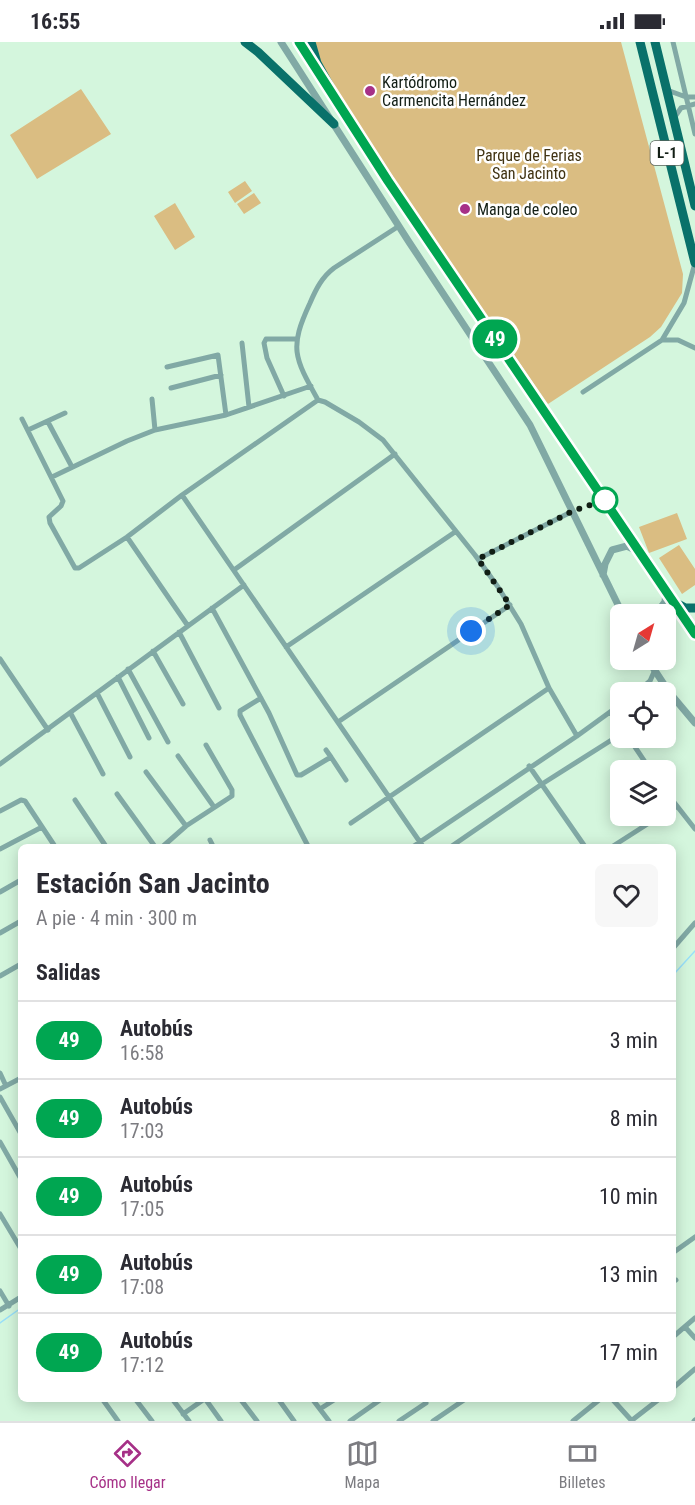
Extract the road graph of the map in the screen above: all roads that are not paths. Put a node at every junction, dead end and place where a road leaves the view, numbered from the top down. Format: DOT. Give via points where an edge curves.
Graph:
graph roads {
  1 [pos="245,42"];
  2 [pos="281,42"];
  3 [pos="299,42"];
  4 [pos="311,42"];
  5 [pos="640,42"];
  6 [pos="655,42"];
  7 [pos="673,42"];
  8 [pos="666,90"];
  9 [pos="686,97"];
  10 [pos="695,97"];
  11 [pos="695,105"];
  12 [pos="688,106"];
  13 [pos="674,118"];
  14 [pos="348,119"];
  15 [pos="334,124"];
  16 [pos="695,134"];
  17 [pos="695,206"];
  18 [pos="399,226"];
  19 [pos="695,263"];
  20 [pos="297,339"];
  21 [pos="662,340"];
  22 [pos="242,343"];
  23 [pos="695,348"];
  24 [pos="167,367"];
  25 [pos="221,375"];
  26 [pos="311,386"];
  27 [pos="171,388"];
  28 [pos="583,392"];
  29 [pos="284,396"];
  30 [pos="152,399"];
  31 [pos="318,400"];
  32 [pos="249,407"];
  33 [pos="66,413"];
  34 [pos="226,415"];
  35 [pos="22,419"];
  36 [pos="48,422"];
  37 [pos="28,430"];
  38 [pos="155,430"];
  39 [pos="395,454"];
  40 [pos="72,467"];
  41 [pos="52,477"];
  42 [pos="182,495"];
  43 [pos="573,511"];
  44 [pos="455,532"];
  45 [pos="127,537"];
  46 [pos="642,555"];
  47 [pos="478,559"];
  48 [pos="234,570"];
  49 [pos="603,575"];
  50 [pos="244,585"];
  51 [pos="666,590"];
  52 [pos="615,601"];
  53 [pos="676,603"];
  54 [pos="617,604"];
  55 [pos="618,604"];
  56 [pos="664,604"];
  57 [pos="510,605"];
  58 [pos="212,608"];
  59 [pos="695,608"];
  60 [pos="188,627"];
  61 [pos="179,632"];
  62 [pos="695,634"];
  63 [pos="286,647"];
  64 [pos="153,651"];
  65 [pos="0,659"];
  66 [pos="128,669"];
  67 [pos="654,672"];
  68 [pos="118,677"];
  69 [pos="649,682"];
  70 [pos="662,682"];
  71 [pos="549,688"];
  72 [pos="97,693"];
  73 [pos="261,698"];
  74 [pos="676,700"];
  75 [pos="183,704"];
  76 [pos="219,708"];
  77 [pos="610,712"];
  78 [pos="71,714"];
  79 [pos="338,722"];
  80 [pos="695,723"];
  81 [pos="48,730"];
  82 [pos="577,736"];
  83 [pos="149,738"];
  84 [pos="168,741"];
  85 [pos="610,741"];
  86 [pos="206,745"];
  87 [pos="326,750"];
  88 [pos="178,756"];
  89 [pos="130,757"];
  90 [pos="331,757"];
  91 [pos="0,764"];
  92 [pos="530,766"];
  93 [pos="146,772"];
  94 [pos="103,774"];
  95 [pos="346,780"];
  96 [pos="542,784"];
  97 [pos="117,794"];
  98 [pos="389,796"];
  99 [pos="75,800"];
  100 [pos="214,807"];
  101 [pos="676,807"];
  102 [pos="0,811"];
  103 [pos="351,823"];
  104 [pos="186,826"];
  105 [pos="644,826"];
  106 [pos="42,827"];
  107 [pos="695,829"];
  108 [pos="210,840"];
  109 [pos="419,841"];
  110 [pos="53,844"];
  111 [pos="104,844"];
  112 [pos="153,844"];
  113 [pos="166,844"];
  114 [pos="212,844"];
  115 [pos="307,844"];
  116 [pos="416,844"];
  117 [pos="421,844"];
  118 [pos="455,844"];
  119 [pos="583,844"];
  120 [pos="616,844"];
  121 [pos="0,849"];
  122 [pos="18,882"];
  123 [pos="0,892"];
  124 [pos="18,923"];
  125 [pos="695,923"];
  126 [pos="0,933"];
  127 [pos="676,945"];
  128 [pos="18,966"];
  129 [pos="0,976"];
  130 [pos="0,1073"];
  131 [pos="18,1080"];
  132 [pos="6,1086"];
  133 [pos="0,1089"];
  134 [pos="0,1097"];
  135 [pos="18,1129"];
  136 [pos="0,1142"];
  137 [pos="18,1174"];
  138 [pos="0,1214"];
  139 [pos="695,1237"];
  140 [pos="18,1244"];
  141 [pos="676,1251"];
  142 [pos="0,1291"];
  143 [pos="18,1299"];
  144 [pos="9,1305"];
  145 [pos="0,1310"];
  146 [pos="695,1318"];
  147 [pos="685,1327"];
  148 [pos="676,1334"];
  149 [pos="695,1338"];
  150 [pos="695,1369"];
  151 [pos="676,1385"];
  152 [pos="104,1402"];
  153 [pos="138,1402"];
  154 [pos="174,1402"];
  155 [pos="201,1402"];
  156 [pos="206,1402"];
  157 [pos="243,1402"];
  158 [pos="280,1402"];
  159 [pos="315,1402"];
  160 [pos="331,1402"];
  161 [pos="377,1402"];
  162 [pos="461,1402"];
  163 [pos="597,1402"];
  164 [pos="615,1402"];
  165 [pos="655,1402"];
  166 [pos="426,1403"];
  167 [pos="320,1409"];
  168 [pos="183,1413"];
  169 [pos="118,1421"];
  170 [pos="152,1421"];
  171 [pos="189,1421"];
  172 [pos="221,1421"];
  173 [pos="257,1421"];
  174 [pos="294,1421"];
  175 [pos="329,1421"];
  176 [pos="350,1421"];
  177 [pos="399,1421"];
  178 [pos="433,1421"];
  179 [pos="573,1421"];
  180 [pos="631,1421"];
  1 -- 15 [label="main road"];
  2 -- 15 [label="street"];
  3 -- 14 [label="street"];
  4 -- 14 [label="main road" via="317,63"];
  5 -- 19 [label="main road, L-1"];
  6 -- 8 [label="main road, L-1"];
  7 -- 9 [label="street"];
  8 -- 9 [label="street"];
  8 -- 13 [label="main road, L-1"];
  9 -- 10 [label="street"];
  9 -- 12 [label="street"];
  11 -- 12 [label="street"];
  12 -- 13 [label="street" via="681,108"];
  12 -- 16 [label="street"];
  13 -- 17 [label="main road, L-1"];
  14 -- 46 [label="street"];
  15 -- 18 [label="street"];
  18 -- 20 [label="street" via="327,273 300,324"];
  18 -- 43 [label="street" via="530,425"];
  19 -- 21 [label="street" via="684,303"];
  20 -- 26 [label="street" via="298,360"];
  20 -- 29 [label="street" via="266,339 264,343"];
  21 -- 23 [label="street" via="678,340"];
  21 -- 28 [label="street"];
  22 -- 32 [label="street"];
  24 -- 25 [label="street" via="218,355"];
  25 -- 27 [label="street"];
  25 -- 34 [label="street"];
  26 -- 29 [label="street"];
  26 -- 31 [label="street"];
  29 -- 32 [label="street"];
  30 -- 38 [label="street"];
  31 -- 39 [label="street" via="370,429"];
  31 -- 42 [label="street"];
  32 -- 34 [label="street"];
  33 -- 36 [label="street"];
  34 -- 38 [label="street"];
  35 -- 37 [label="street"];
  36 -- 37 [label="street"];
  36 -- 40 [label="street"];
  37 -- 41 [label="street"];
  38 -- 40 [label="street"];
  39 -- 44 [label="street"];
  39 -- 48 [label="street"];
  40 -- 41 [label="street"];
  41 -- 45 [label="street" via="63,501 49,517 50,523 75,568"];
  42 -- 45 [label="street"];
  42 -- 48 [label="street"];
  43 -- 47 [label="street"];
  43 -- 49 [label="street"];
  44 -- 47 [label="street"];
  44 -- 63 [label="street"];
  45 -- 60 [label="street"];
  46 -- 49 [label="street" via="627,546 612,550"];
  46 -- 51 [label="street"];
  47 -- 57 [label="street"];
  48 -- 50 [label="street"];
  49 -- 52 [label="street"];
  50 -- 58 [label="street"];
  50 -- 63 [label="street"];
  51 -- 53 [label="street"];
  51 -- 56 [label="street"];
  52 -- 54 [label="street"];
  52 -- 55 [label="street"];
  53 -- 59 [label="main road"];
  53 -- 62 [label="street"];
  57 -- 71 [label="street"];
  57 -- 79 [label="street"];
  58 -- 60 [label="street"];
  58 -- 73 [label="street"];
  60 -- 61 [label="street"];
  61 -- 64 [label="street"];
  61 -- 76 [label="street"];
  63 -- 79 [label="street"];
  64 -- 66 [label="street"];
  64 -- 75 [label="street"];
  65 -- 81 [label="street"];
  66 -- 68 [label="street"];
  66 -- 84 [label="street"];
  67 -- 69 [label="street"];
  67 -- 70 [label="street"];
  68 -- 72 [label="street"];
  68 -- 83 [label="street"];
  71 -- 82 [label="street"];
  71 -- 98 [label="street"];
  72 -- 78 [label="street"];
  72 -- 89 [label="street"];
  73 -- 90 [label="street" via="297,775"];
  73 -- 115 [label="street" via="243,708 240,715"];
  74 -- 80 [label="street"];
  77 -- 82 [label="street"];
  78 -- 81 [label="street"];
  78 -- 94 [label="street"];
  79 -- 98 [label="street"];
  81 -- 91 [label="street"];
  82 -- 92 [label="street"];
  85 -- 96 [label="street"];
  86 -- 100 [label="street" via="232,790 228,800"];
  87 -- 90 [label="street"];
  88 -- 100 [label="street"];
  90 -- 95 [label="street"];
  92 -- 96 [label="street"];
  92 -- 109 [label="street"];
  93 -- 104 [label="street"];
  96 -- 118 [label="street"];
  96 -- 119 [label="street"];
  97 -- 112 [label="street"];
  98 -- 103 [label="street"];
  98 -- 109 [label="street"];
  99 -- 111 [label="street"];
  100 -- 104 [label="street"];
  101 -- 107 [label="street"];
  102 -- 106 [label="street" via="23,800"];
  104 -- 113 [label="street"];
  105 -- 120 [label="street"];
  106 -- 110 [label="street"];
  106 -- 121 [label="street"];
  108 -- 114 [label="street"];
  109 -- 116 [label="street"];
  109 -- 117 [label="street"];
  122 -- 123 [label="street"];
  124 -- 126 [label="street"];
  125 -- 127 [label="street"];
  128 -- 129 [label="street"];
  130 -- 132 [label="street"];
  131 -- 132 [label="street"];
  132 -- 133 [label="street"];
  134 -- 135 [label="street"];
  136 -- 137 [label="street"];
  138 -- 140 [label="street"];
  139 -- 141 [label="street"];
  142 -- 144 [label="street"];
  143 -- 144 [label="street"];
  144 -- 145 [label="street"];
  146 -- 147 [label="street"];
  147 -- 148 [label="street"];
  147 -- 149 [label="street"];
  150 -- 151 [label="street"];
  152 -- 169 [label="street"];
  153 -- 170 [label="street"];
  154 -- 168 [label="street"];
  155 -- 168 [label="street"];
  156 -- 172 [label="street"];
  157 -- 173 [label="street"];
  158 -- 174 [label="street"];
  159 -- 167 [label="street"];
  160 -- 167 [label="street"];
  161 -- 176 [label="street"];
  162 -- 178 [label="street"];
  163 -- 179 [label="street"];
  164 -- 180 [label="street"];
  165 -- 180 [label="street"];
  166 -- 177 [label="street"];
  167 -- 175 [label="street"];
  168 -- 171 [label="street"];
}
